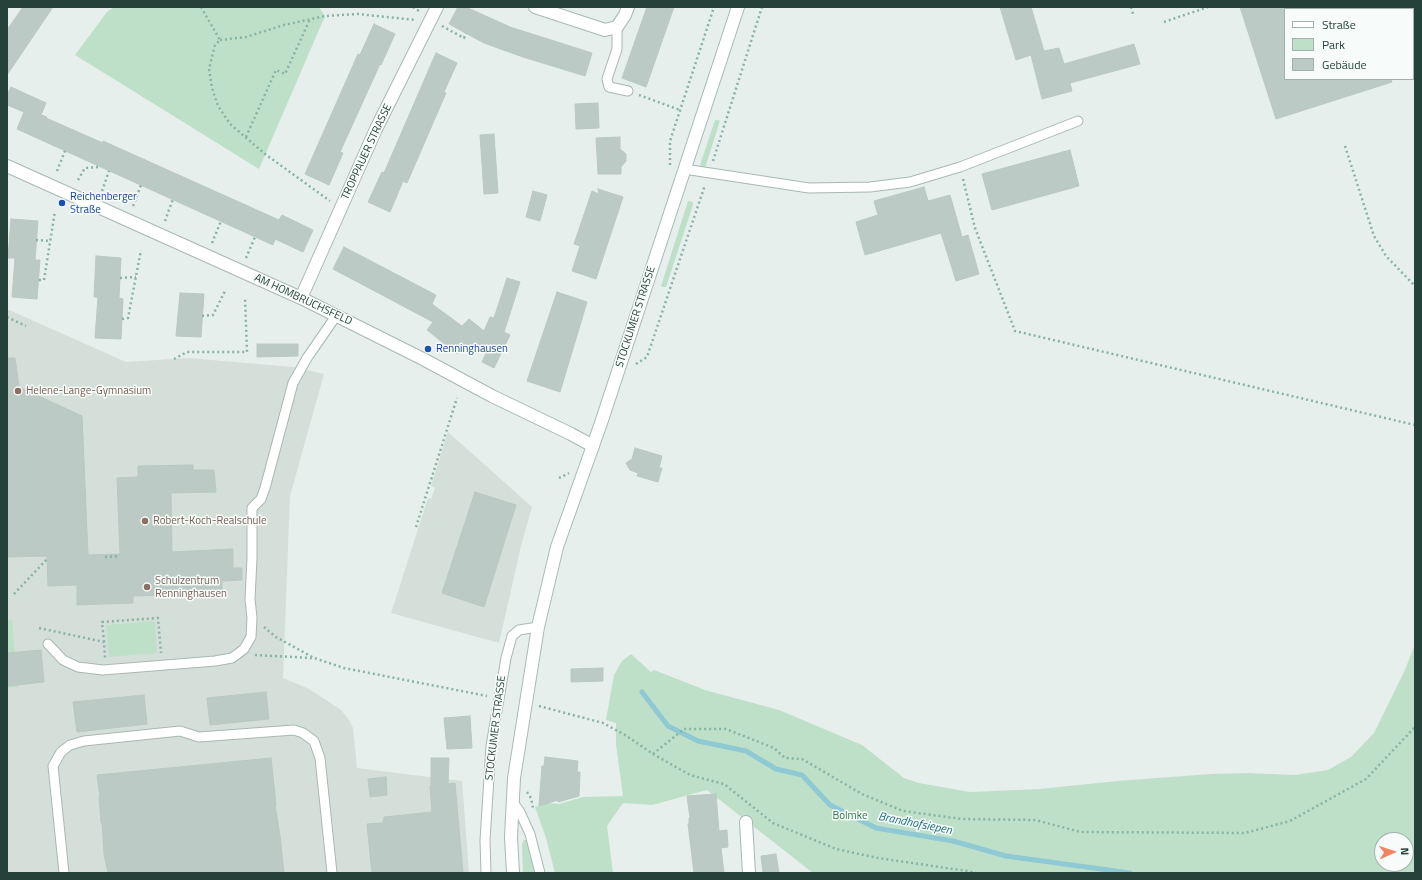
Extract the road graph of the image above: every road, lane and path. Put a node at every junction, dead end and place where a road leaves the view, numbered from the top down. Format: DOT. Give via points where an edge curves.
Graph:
graph roads {
  1 [pos="200,7"];
  2 [pos="437,7"];
  3 [pos="534,7"];
  4 [pos="628,7"];
  5 [pos="714,7"];
  6 [pos="738,7"];
  7 [pos="762,7"];
  8 [pos="1131,7"];
  9 [pos="1208,7"];
  10 [pos="1134,14"];
  11 [pos="310,19"];
  12 [pos="426,21"];
  13 [pos="1164,22"];
  14 [pos="617,27"];
  15 [pos="466,33"];
  16 [pos="220,40"];
  17 [pos="628,91"];
  18 [pos="680,110"];
  19 [pos="1078,121"];
  20 [pos="246,137"];
  21 [pos="670,141"];
  22 [pos="1345,146"];
  23 [pos="64,151"];
  24 [pos="7,166"];
  25 [pos="98,167"];
  26 [pos="960,167"];
  27 [pos="684,169"];
  28 [pos="57,171"];
  29 [pos="109,171"];
  30 [pos="709,173"];
  31 [pos="78,180"];
  32 [pos="141,185"];
  33 [pos="102,191"];
  34 [pos="173,199"];
  35 [pos="335,204"];
  36 [pos="133,206"];
  37 [pos="55,211"];
  38 [pos="165,220"];
  39 [pos="221,221"];
  40 [pos="255,237"];
  41 [pos="36,240"];
  42 [pos="50,241"];
  43 [pos="212,243"];
  44 [pos="141,250"];
  45 [pos="246,258"];
  46 [pos="136,277"];
  47 [pos="120,278"];
  48 [pos="39,280"];
  49 [pos="1415,286"];
  50 [pos="226,289"];
  51 [pos="245,297"];
  52 [pos="301,298"];
  53 [pos="202,316"];
  54 [pos="336,316"];
  55 [pos="7,317"];
  56 [pos="122,319"];
  57 [pos="26,326"];
  58 [pos="647,357"];
  59 [pos="174,359"];
  60 [pos="457,398"];
  61 [pos="1415,424"];
  62 [pos="593,446"];
  63 [pos="569,473"];
  64 [pos="559,478"];
  65 [pos="416,527"];
  66 [pos="120,556"];
  67 [pos="105,557"];
  68 [pos="48,558"];
  69 [pos="14,594"];
  70 [pos="252,618"];
  71 [pos="538,627"];
  72 [pos="39,628"];
  73 [pos="104,642"];
  74 [pos="48,644"];
  75 [pos="237,654"];
  76 [pos="161,655"];
  77 [pos="314,658"];
  78 [pos="112,659"];
  79 [pos="499,698"];
  80 [pos="540,706"];
  81 [pos="1415,727"];
  82 [pos="652,754"];
  83 [pos="512,801"];
  84 [pos="746,822"];
  85 [pos="64,873"];
  86 [pos="332,873"];
  87 [pos="486,873"];
  88 [pos="513,873"];
  89 [pos="540,873"];
  90 [pos="749,873"];
  91 [pos="976,873"];
  1 -- 16 [label="path"];
  2 -- 12 [label="street, TROPPAUER STRASSE"];
  3 -- 14 [label="street" via="605,30"];
  4 -- 14 [label="street"];
  5 -- 18 [label="path"];
  6 -- 27 [label="street, STOCKUMER STRASSE"];
  7 -- 30 [label="path"];
  8 -- 10 [label="path"];
  9 -- 13 [label="path"];
  11 -- 12 [label="path" via="358,14"];
  11 -- 16 [label="path" via="246,37"];
  11 -- 20 [label="path" via="285,74 276,70"];
  12 -- 15 [label="path" via="464,38"];
  12 -- 52 [label="street, TROPPAUER STRASSE"];
  14 -- 17 [label="lane" via="617,49 607,79 609,87"];
  16 -- 20 [label="path" via="215,45 209,68 212,88 218,106 230,124"];
  17 -- 18 [label="path"];
  18 -- 21 [label="path"];
  19 -- 26 [label="lane"];
  20 -- 35 [label="path" via="265,154"];
  22 -- 49 [label="path" via="1374,236 1386,256"];
  23 -- 28 [label="path"];
  24 -- 52 [label="street, AM HOMBRUCHSFELD"];
  25 -- 31 [label="path" via="85,168"];
  26 -- 30 [label="lane" via="910,182 870,187 809,188"];
  26 -- 61 [label="path" via="975,228 1015,331"];
  27 -- 30 [label="lane"];
  27 -- 62 [label="street, STOCKUMER STRASSE"];
  29 -- 33 [label="path"];
  30 -- 58 [label="path"];
  32 -- 36 [label="path"];
  34 -- 38 [label="path"];
  37 -- 42 [label="path"];
  39 -- 43 [label="path"];
  40 -- 45 [label="path"];
  41 -- 42 [label="path"];
  42 -- 48 [label="path" via="44,280"];
  44 -- 46 [label="path"];
  46 -- 47 [label="path"];
  46 -- 56 [label="path" via="128,318"];
  50 -- 53 [label="path" via="213,315"];
  51 -- 59 [label="path" via="247,352 187,352"];
  52 -- 54 [label="street, AM HOMBRUCHSFELD"];
  54 -- 62 [label="street, AM HOMBRUCHSFELD"];
  54 -- 70 [label="lane" via="293,383 265,488 261,499 252,508"];
  55 -- 57 [label="path"];
  60 -- 65 [label="path"];
  62 -- 71 [label="street, STOCKUMER STRASSE" via="557,547"];
  63 -- 64 [label="path"];
  66 -- 67 [label="path"];
  68 -- 69 [label="path"];
  70 -- 75 [label="lane" via="251,637 244,649"];
  70 -- 77 [label="path" via="276,636"];
  71 -- 79 [label="lane, STOCKUMER STRASSE" via="519,630 512,636"];
  71 -- 83 [label="street, STOCKUMER STRASSE"];
  72 -- 73 [label="path"];
  73 -- 76 [label="path" via="102,622 158,618"];
  73 -- 78 [label="path" via="105,660"];
  74 -- 75 [label="lane" via="63,660 78,667 103,670 214,661 232,658"];
  75 -- 77 [label="path"];
  77 -- 79 [label="path" via="344,668"];
  79 -- 87 [label="lane, STOCKUMER STRASSE" via="491,746 485,840"];
  80 -- 82 [label="path" via="603,723"];
  81 -- 82 [label="path" via="1366,779 1290,821 1245,834 1081,832 1035,820 962,819 903,811 862,794 802,759 785,758 774,748 726,729 684,729"];
  82 -- 91 [label="path" via="690,775 724,784 773,823 836,849"];
  83 -- 88 [label="street, STOCKUMER STRASSE"];
  83 -- 89 [label="lane" via="530,834"];
  84 -- 90 [label="street"];
  85 -- 86 [label="lane" via="54,766 61,752 70,745 84,741 180,731 198,737 294,730 303,732 314,742 320,758"];
}
